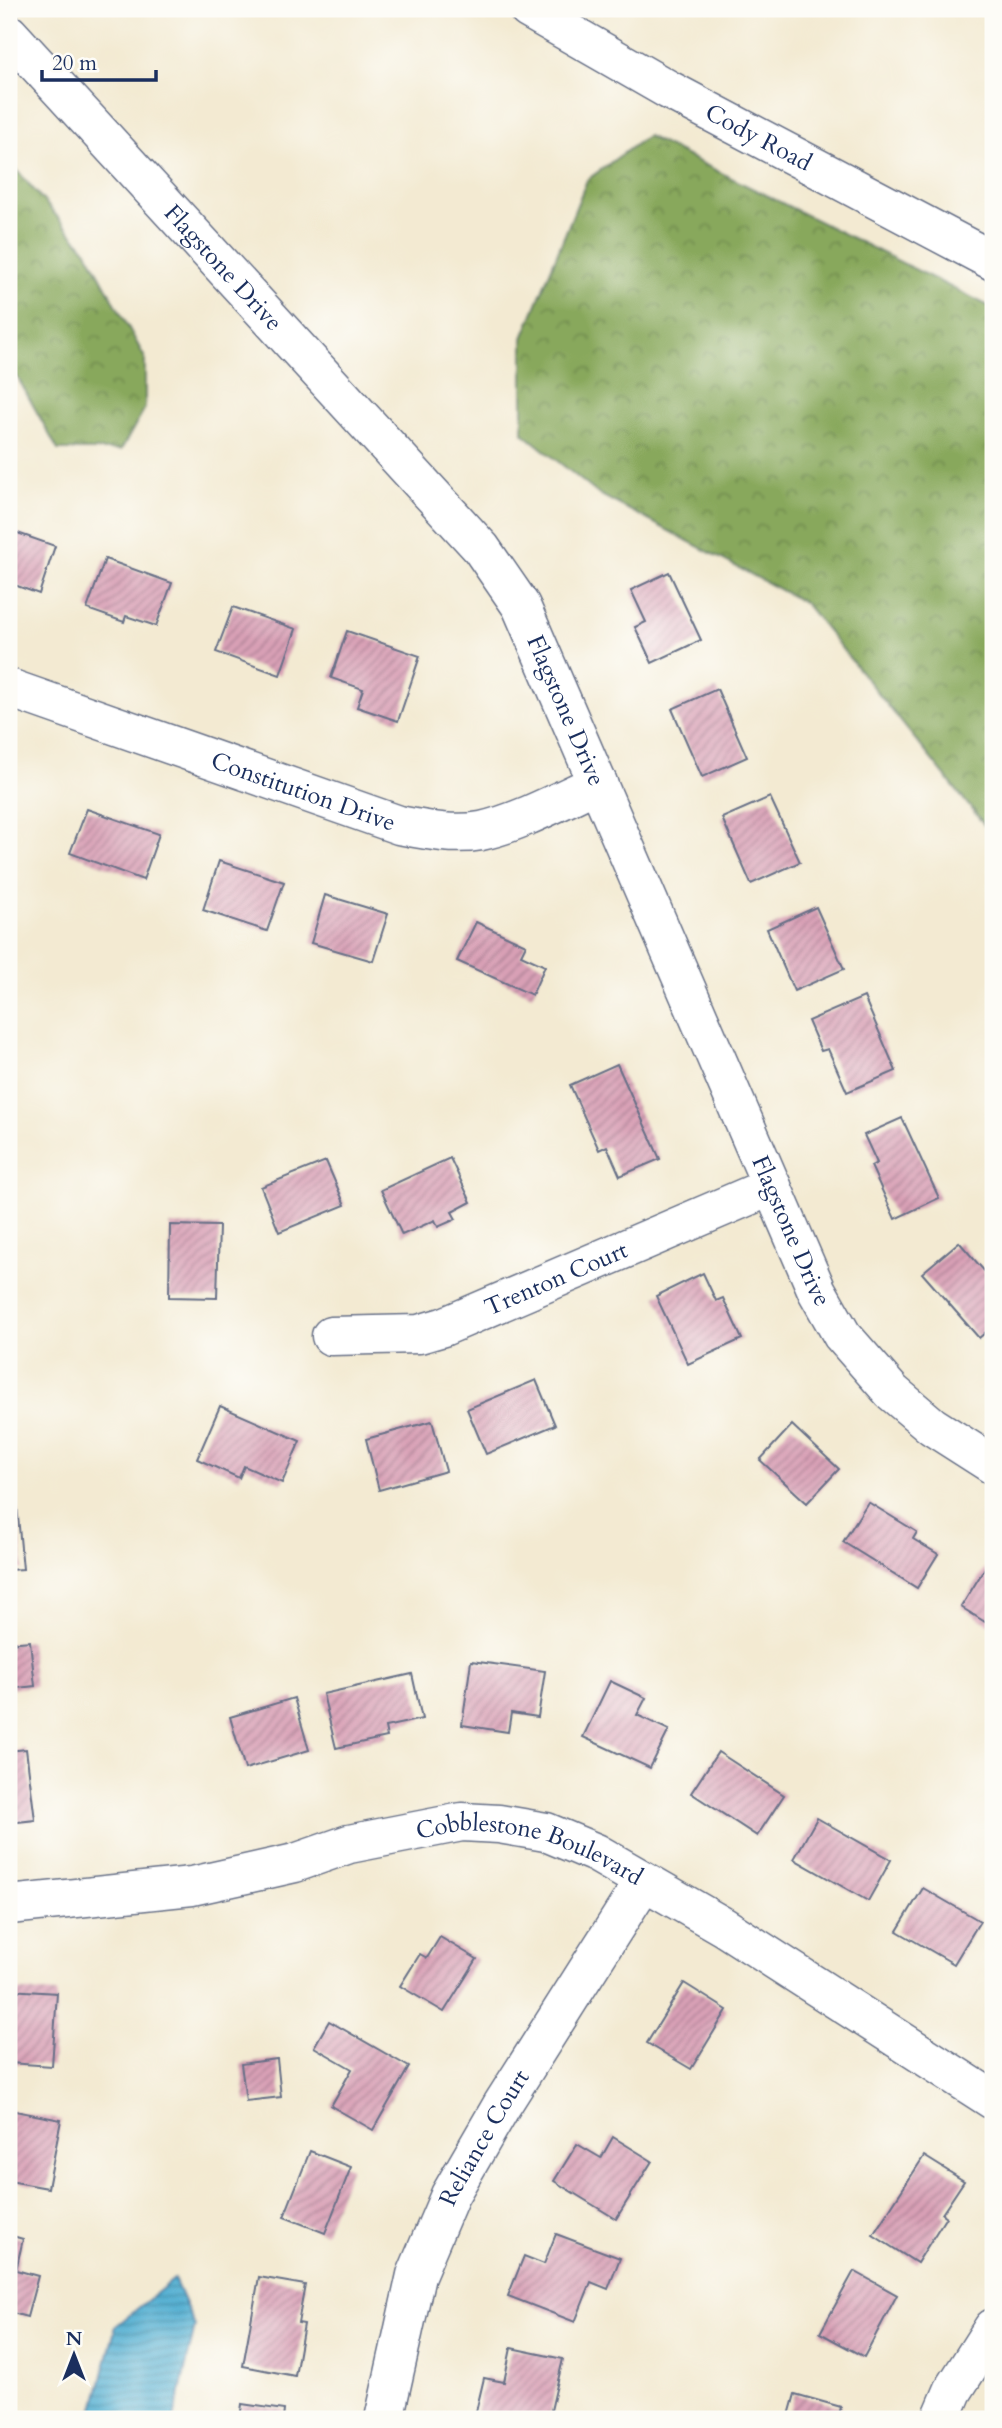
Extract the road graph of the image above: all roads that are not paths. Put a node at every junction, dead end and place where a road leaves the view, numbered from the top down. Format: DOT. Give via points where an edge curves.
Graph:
graph roads {
  1 [pos="528,9"];
  2 [pos="9,34"];
  3 [pos="993,261"];
  4 [pos="9,688"];
  5 [pos="598,783"];
  6 [pos="772,1186"];
  7 [pos="331,1336"];
  8 [pos="993,1465"];
  9 [pos="644,1881"];
  10 [pos="9,1905"];
  11 [pos="993,2100"];
  12 [pos="993,2328"];
  13 [pos="384,2419"];
  14 [pos="941,2419"];
  1 -- 3 [label="street, Cody Road" via="669,90"];
  2 -- 5 [label="street, Flagstone Drive" via="481,548 521,606"];
  4 -- 5 [label="street, Constitution Drive" via="399,825 441,832 480,831 507,823"];
  5 -- 6 [label="street, Flagstone Drive"];
  6 -- 7 [label="street, Trenton Court" via="443,1327 419,1334"];
  6 -- 8 [label="street, Flagstone Drive" via="817,1291 842,1335 892,1392 932,1426"];
  9 -- 10 [label="street, Cobblestone Boulevard" via="596,1853 546,1832 462,1822 349,1844 295,1863 192,1886"];
  9 -- 11 [label="street, Cobblestone Boulevard" via="724,1927"];
  9 -- 13 [label="street, Reliance Court" via="450,2195 416,2275"];
  12 -- 14 [label="street"];
}
